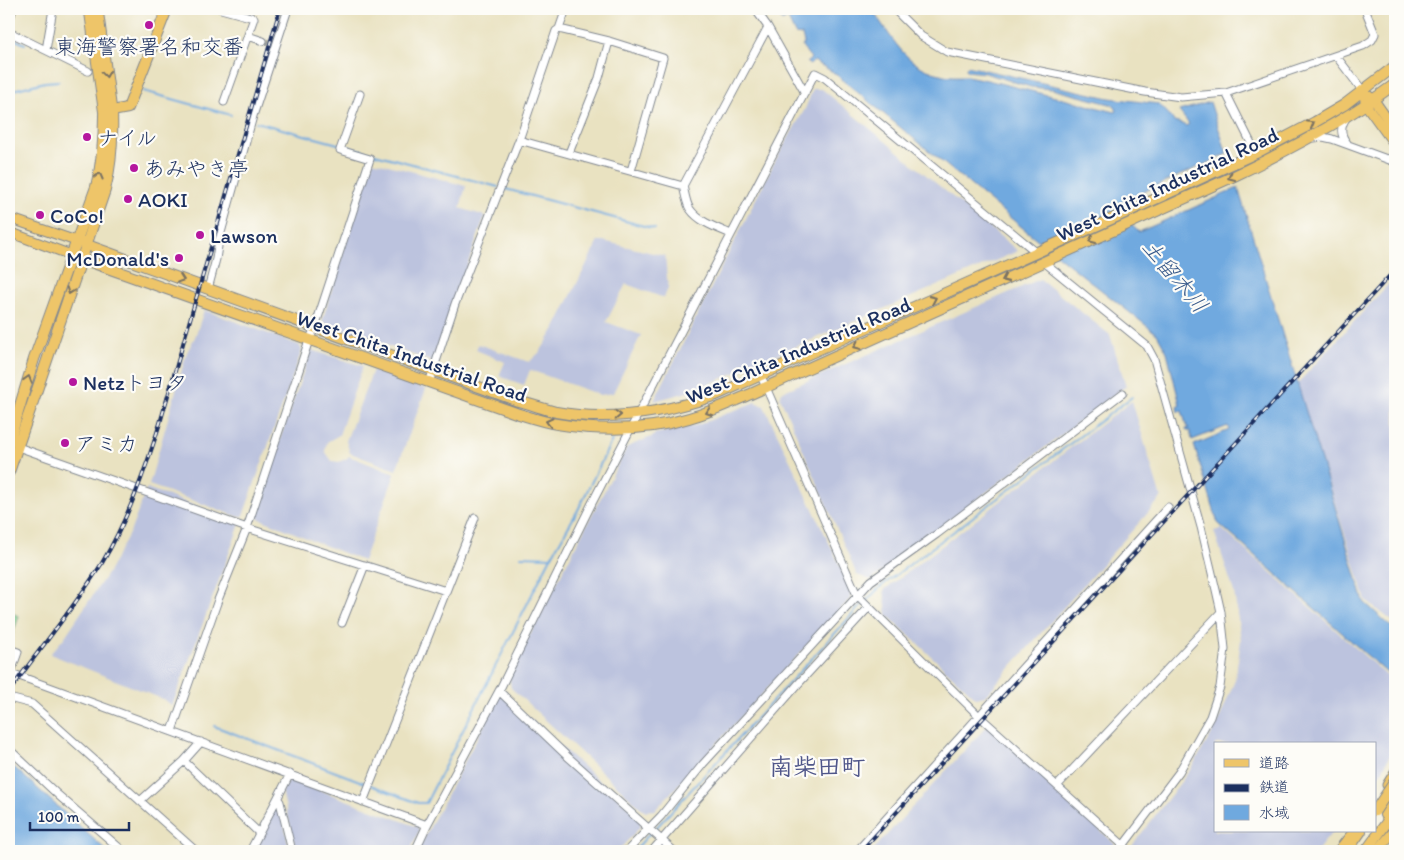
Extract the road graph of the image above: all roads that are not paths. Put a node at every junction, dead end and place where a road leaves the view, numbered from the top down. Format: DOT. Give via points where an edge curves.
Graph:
graph roads {
  1 [pos="13,9"];
  2 [pos="53,9"];
  3 [pos="89,9"];
  4 [pos="98,9"];
  5 [pos="167,9"];
  6 [pos="221,9"];
  7 [pos="288,9"];
  8 [pos="566,9"];
  9 [pos="755,9"];
  10 [pos="894,9"];
  11 [pos="1366,10"];
  12 [pos="9,21"];
  13 [pos="768,27"];
  14 [pos="559,29"];
  15 [pos="9,32"];
  16 [pos="248,36"];
  17 [pos="263,41"];
  18 [pos="609,42"];
  19 [pos="46,50"];
  20 [pos="1336,56"];
  21 [pos="1395,66"];
  22 [pos="88,71"];
  23 [pos="1395,84"];
  24 [pos="1363,91"];
  25 [pos="805,93"];
  26 [pos="1226,93"];
  27 [pos="360,94"];
  28 [pos="224,102"];
  29 [pos="1370,102"];
  30 [pos="108,113"];
  31 [pos="1351,114"];
  32 [pos="1395,130"];
  33 [pos="519,140"];
  34 [pos="1350,145"];
  35 [pos="1395,145"];
  36 [pos="569,153"];
  37 [pos="1256,153"];
  38 [pos="1395,154"];
  39 [pos="1387,159"];
  40 [pos="1395,162"];
  41 [pos="1262,163"];
  42 [pos="631,171"];
  43 [pos="682,186"];
  44 [pos="9,218"];
  45 [pos="9,232"];
  46 [pos="731,234"];
  47 [pos="81,243"];
  48 [pos="1038,252"];
  49 [pos="76,257"];
  50 [pos="1047,260"];
  51 [pos="208,288"];
  52 [pos="315,327"];
  53 [pos="310,339"];
  54 [pos="433,370"];
  55 [pos="761,376"];
  56 [pos="429,383"];
  57 [pos="766,387"];
  58 [pos="1123,392"];
  59 [pos="638,414"];
  60 [pos="631,428"];
  61 [pos="13,444"];
  62 [pos="9,472"];
  63 [pos="1168,506"];
  64 [pos="475,518"];
  65 [pos="247,528"];
  66 [pos="365,565"];
  67 [pos="446,591"];
  68 [pos="857,595"];
  69 [pos="869,607"];
  70 [pos="1221,612"];
  71 [pos="342,623"];
  72 [pos="9,649"];
  73 [pos="10,676"];
  74 [pos="499,691"];
  75 [pos="9,698"];
  76 [pos="978,715"];
  77 [pos="172,731"];
  78 [pos="201,742"];
  79 [pos="9,749"];
  80 [pos="184,761"];
  81 [pos="1395,772"];
  82 [pos="290,774"];
  83 [pos="1395,780"];
  84 [pos="1057,786"];
  85 [pos="278,799"];
  86 [pos="1395,799"];
  87 [pos="1376,800"];
  88 [pos="140,801"];
  89 [pos="363,802"];
  90 [pos="1376,809"];
  91 [pos="1395,811"];
  92 [pos="1376,814"];
  93 [pos="428,825"];
  94 [pos="649,828"];
  95 [pos="1376,829"];
  96 [pos="1395,830"];
  97 [pos="1353,832"];
  98 [pos="1360,832"];
  99 [pos="1364,832"];
  100 [pos="1374,832"];
  101 [pos="259,833"];
  102 [pos="662,840"];
  103 [pos="1121,848"];
  104 [pos="123,851"];
  105 [pos="196,851"];
  106 [pos="250,851"];
  107 [pos="292,851"];
  108 [pos="415,851"];
  109 [pos="627,851"];
  110 [pos="652,851"];
  111 [pos="674,851"];
  112 [pos="856,851"];
  113 [pos="1338,851"];
  114 [pos="1347,851"];
  115 [pos="1352,851"];
  116 [pos="1360,851"];
  117 [pos="1366,851"];
  118 [pos="1377,851"];
  1 -- 12 [label="street"];
  2 -- 19 [label="street"];
  3 -- 30 [label="main road"];
  4 -- 30 [label="main road, one-way"];
  5 -- 30 [label="highway" via="128,108"];
  6 -- 16 [label="street" via="254,18"];
  7 -- 51 [label="street" via="253,116"];
  8 -- 14 [label="street"];
  9 -- 13 [label="street"];
  10 -- 26 [label="street" via="920,36 948,52 1145,92 1181,97"];
  11 -- 20 [label="street" via="1375,34 1372,40"];
  13 -- 25 [label="street"];
  13 -- 43 [label="street"];
  14 -- 18 [label="street"];
  14 -- 33 [label="street"];
  15 -- 19 [label="street"];
  16 -- 17 [label="street"];
  16 -- 28 [label="street"];
  18 -- 36 [label="street" via="600,78"];
  18 -- 42 [label="street" via="663,58"];
  19 -- 22 [label="street"];
  20 -- 24 [label="street"];
  20 -- 26 [label="street"];
  21 -- 24 [label="highway, West Chita Industrial Road"];
  23 -- 29 [label="highway, West Chita Industrial Road"];
  24 -- 29 [label="main road"];
  37 -- 24 [label="highway, West Chita Industrial Road, one-way" via="1315,122"];
  25 -- 46 [label="street"];
  25 -- 48 [label="street" via="814,73 826,78"];
  26 -- 37 [label="street"];
  27 -- 52 [label="street" via="340,150 370,158"];
  29 -- 31 [label="highway, West Chita Industrial Road"];
  29 -- 32 [label="main road"];
  29 -- 35 [label="main road"];
  30 -- 47 [label="highway" via="113,139 111,168 105,190"];
  31 -- 34 [label="street" via="1343,122 1341,130"];
  31 -- 41 [label="highway, West Chita Industrial Road"];
  33 -- 36 [label="street"];
  33 -- 54 [label="street" via="455,304"];
  34 -- 39 [label="street"];
  34 -- 41 [label="street" via="1318,137"];
  36 -- 42 [label="street"];
  37 -- 48 [label="highway, West Chita Industrial Road"];
  38 -- 39 [label="street"];
  39 -- 40 [label="street"];
  41 -- 50 [label="highway, West Chita Industrial Road, one-way"];
  42 -- 43 [label="street"];
  43 -- 46 [label="street" via="689,208 694,213"];
  44 -- 47 [label="main road"];
  45 -- 49 [label="main road"];
  46 -- 59 [label="street"];
  47 -- 49 [label="highway"];
  47 -- 51 [label="highway, West Chita Industrial Road, one-way"];
  55 -- 48 [label="highway, West Chita Industrial Road, one-way"];
  49 -- 53 [label="highway, West Chita Industrial Road"];
  49 -- 61 [label="highway"];
  50 -- 57 [label="highway, West Chita Industrial Road, one-way"];
  50 -- 70 [label="street" via="1147,346 1154,358"];
  51 -- 52 [label="highway, West Chita Industrial Road"];
  52 -- 53 [label="street"];
  52 -- 54 [label="highway, West Chita Industrial Road"];
  53 -- 56 [label="highway, West Chita Industrial Road"];
  53 -- 65 [label="street"];
  54 -- 56 [label="street"];
  54 -- 59 [label="highway, West Chita Industrial Road, one-way" via="555,412 594,416"];
  55 -- 57 [label="street"];
  55 -- 59 [label="highway, West Chita Industrial Road" via="690,404"];
  60 -- 56 [label="highway, West Chita Industrial Road, one-way" via="596,429 555,424"];
  57 -- 60 [label="highway, West Chita Industrial Road, one-way" via="687,419"];
  57 -- 68 [label="street"];
  58 -- 68 [label="street" via="871,581"];
  59 -- 60 [label="street"];
  60 -- 74 [label="street"];
  61 -- 62 [label="highway"];
  61 -- 65 [label="street"];
  63 -- 76 [label="street"];
  64 -- 67 [label="street"];
  65 -- 66 [label="street"];
  65 -- 77 [label="street"];
  66 -- 67 [label="street"];
  66 -- 71 [label="street"];
  67 -- 89 [label="street"];
  68 -- 69 [label="street"];
  68 -- 94 [label="street"];
  69 -- 76 [label="street"];
  69 -- 102 [label="street"];
  70 -- 84 [label="street"];
  70 -- 103 [label="street" via="1225,650 1220,687 1210,717 1179,772"];
  72 -- 73 [label="street" via="18,652"];
  73 -- 77 [label="street"];
  74 -- 93 [label="street"];
  74 -- 94 [label="street"];
  75 -- 88 [label="street" via="32,704"];
  76 -- 84 [label="street"];
  76 -- 112 [label="street"];
  77 -- 78 [label="street"];
  78 -- 80 [label="street"];
  78 -- 82 [label="street"];
  79 -- 104 [label="street"];
  80 -- 88 [label="street"];
  80 -- 101 [label="street"];
  81 -- 87 [label="main road"];
  82 -- 85 [label="street"];
  82 -- 89 [label="street"];
  83 -- 90 [label="highway, bridge"];
  83 -- 92 [label="highway"];
  84 -- 103 [label="street"];
  85 -- 101 [label="street"];
  85 -- 107 [label="street"];
  86 -- 95 [label="highway"];
  88 -- 105 [label="street"];
  89 -- 93 [label="street"];
  91 -- 117 [label="highway"];
  93 -- 108 [label="street"];
  94 -- 102 [label="street"];
  94 -- 109 [label="street"];
  96 -- 118 [label="main road"];
  97 -- 113 [label="main road"];
  98 -- 114 [label="highway"];
  99 -- 115 [label="highway"];
  100 -- 116 [label="highway"];
  101 -- 106 [label="street"];
  102 -- 110 [label="street"];
  102 -- 111 [label="street"];
}
